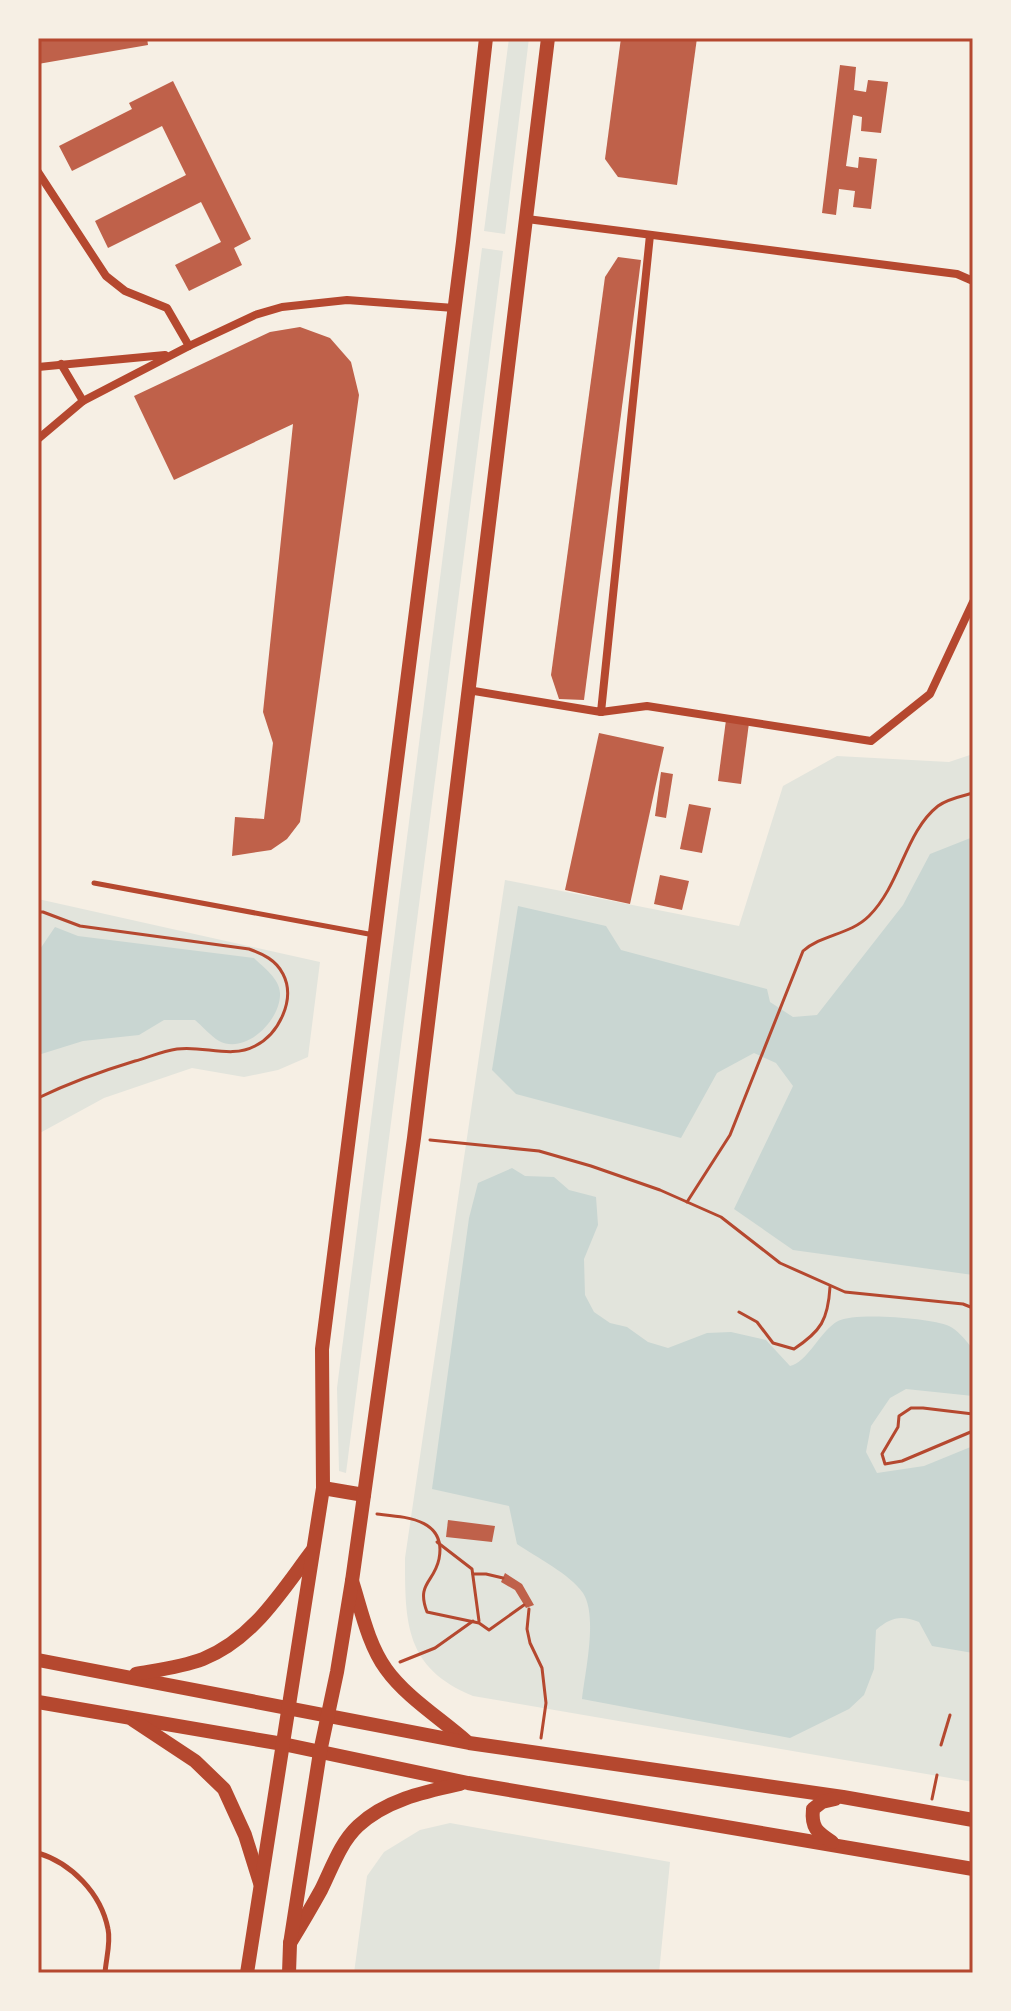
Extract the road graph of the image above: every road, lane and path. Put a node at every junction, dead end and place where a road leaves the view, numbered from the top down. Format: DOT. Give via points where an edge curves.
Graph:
graph roads {
  1 [pos="486,38"];
  2 [pos="548,38"];
  3 [pos="38,172"];
  4 [pos="527,219"];
  5 [pos="650,235"];
  6 [pos="973,281"];
  7 [pos="454,308"];
  8 [pos="189,346"];
  9 [pos="177,352"];
  10 [pos="61,364"];
  11 [pos="38,367"];
  12 [pos="83,401"];
  13 [pos="38,439"];
  14 [pos="973,602"];
  15 [pos="468,690"];
  16 [pos="601,712"];
  17 [pos="973,793"];
  18 [pos="94,883"];
  19 [pos="38,912"];
  20 [pos="375,935"];
  21 [pos="38,1098"];
  22 [pos="414,1138"];
  23 [pos="687,1202"];
  24 [pos="830,1287"];
  25 [pos="973,1308"];
  26 [pos="739,1312"];
  27 [pos="973,1414"];
  28 [pos="973,1431"];
  29 [pos="323,1488"];
  30 [pos="364,1495"];
  31 [pos="361,1513"];
  32 [pos="437,1542"];
  33 [pos="312,1551"];
  34 [pos="473,1574"];
  35 [pos="503,1578"];
  36 [pos="352,1581"];
  37 [pos="524,1605"];
  38 [pos="529,1609"];
  39 [pos="473,1621"];
  40 [pos="479,1623"];
  41 [pos="38,1660"];
  42 [pos="385,1668"];
  43 [pos="128,1676"];
  44 [pos="38,1702"];
  45 [pos="288,1708"];
  46 [pos="950,1715"];
  47 [pos="328,1716"];
  48 [pos="130,1718"];
  49 [pos="469,1743"];
  50 [pos="283,1744"];
  51 [pos="941,1745"];
  52 [pos="320,1752"];
  53 [pos="539,1754"];
  54 [pos="937,1775"];
  55 [pos="468,1783"];
  56 [pos="843,1797"];
  57 [pos="930,1812"];
  58 [pos="973,1820"];
  59 [pos="836,1844"];
  60 [pos="38,1853"];
  61 [pos="973,1869"];
  62 [pos="260,1883"];
  63 [pos="290,1944"];
  64 [pos="105,1973"];
  65 [pos="247,1973"];
  66 [pos="289,1973"];
  1 -- 7 [label="main road"];
  2 -- 4 [label="main road"];
  3 -- 8 [label="street" via="106,276 125,291 167,308"];
  4 -- 5 [label="street"];
  4 -- 15 [label="main road"];
  5 -- 6 [label="street" via="957,274"];
  5 -- 16 [label="street"];
  7 -- 8 [label="street" via="347,300 282,307"];
  7 -- 20 [label="main road"];
  8 -- 9 [label="street"];
  9 -- 10 [label="street"];
  9 -- 12 [label="street"];
  10 -- 11 [label="street"];
  10 -- 12 [label="street"];
  12 -- 13 [label="street"];
  14 -- 16 [label="street" via="930,694 871,741 647,706"];
  15 -- 16 [label="street"];
  15 -- 22 [label="main road"];
  17 -- 23 [label="path" via="939,805 919,827 897,877 866,919 803,951 730,1135"];
  18 -- 20 [label="lane"];
  19 -- 21 [label="path" via="80,926 249,949 267,956 282,971 288,988 287,1003 271,1036 254,1047 236,1053 174,1049"];
  20 -- 29 [label="main road" via="322,1349"];
  22 -- 23 [label="path" via="539,1151"];
  22 -- 30 [label="main road"];
  23 -- 24 [label="path" via="721,1217 780,1263"];
  24 -- 25 [label="path"];
  24 -- 26 [label="path" via="829,1312 814,1335 794,1349 773,1343 757,1322"];
  27 -- 28 [label="path" via="911,1408 899,1416 882,1454 885,1464"];
  29 -- 30 [label="main road"];
  29 -- 33 [label="main road"];
  30 -- 31 [label="main road"];
  31 -- 32 [label="path" via="421,1520"];
  31 -- 36 [label="main road"];
  32 -- 34 [label="path"];
  32 -- 39 [label="path" via="439,1559 423,1590 427,1612"];
  33 -- 43 [label="main road" via="238,1639 200,1660"];
  33 -- 45 [label="main road"];
  34 -- 35 [label="path"];
  34 -- 40 [label="path"];
  36 -- 42 [label="main road"];
  36 -- 47 [label="main road"];
  37 -- 40 [label="path" via="489,1630"];
  38 -- 53 [label="path" via="527,1629 542,1668 546,1703"];
  39 -- 40 [label="path"];
  39 -- 42 [label="path" via="435,1648"];
  41 -- 43 [label="main road"];
  42 -- 49 [label="main road"];
  43 -- 45 [label="main road"];
  44 -- 48 [label="main road"];
  45 -- 47 [label="main road"];
  45 -- 50 [label="main road"];
  46 -- 51 [label="path"];
  47 -- 49 [label="main road"];
  47 -- 52 [label="main road"];
  48 -- 50 [label="main road"];
  48 -- 62 [label="main road" via="195,1761 224,1789"];
  49 -- 53 [label="main road"];
  50 -- 52 [label="main road"];
  50 -- 62 [label="main road"];
  52 -- 55 [label="main road"];
  52 -- 63 [label="main road"];
  53 -- 56 [label="main road"];
  54 -- 57 [label="path"];
  55 -- 59 [label="main road"];
  55 -- 63 [label="main road" via="394,1803 356,1828"];
  56 -- 57 [label="main road"];
  56 -- 59 [label="main road" via="813,1809 815,1830"];
  57 -- 58 [label="main road"];
  59 -- 61 [label="main road"];
  60 -- 64 [label="lane" via="77,1874 102,1912 109,1930"];
  62 -- 65 [label="main road"];
  63 -- 66 [label="main road"];
}
